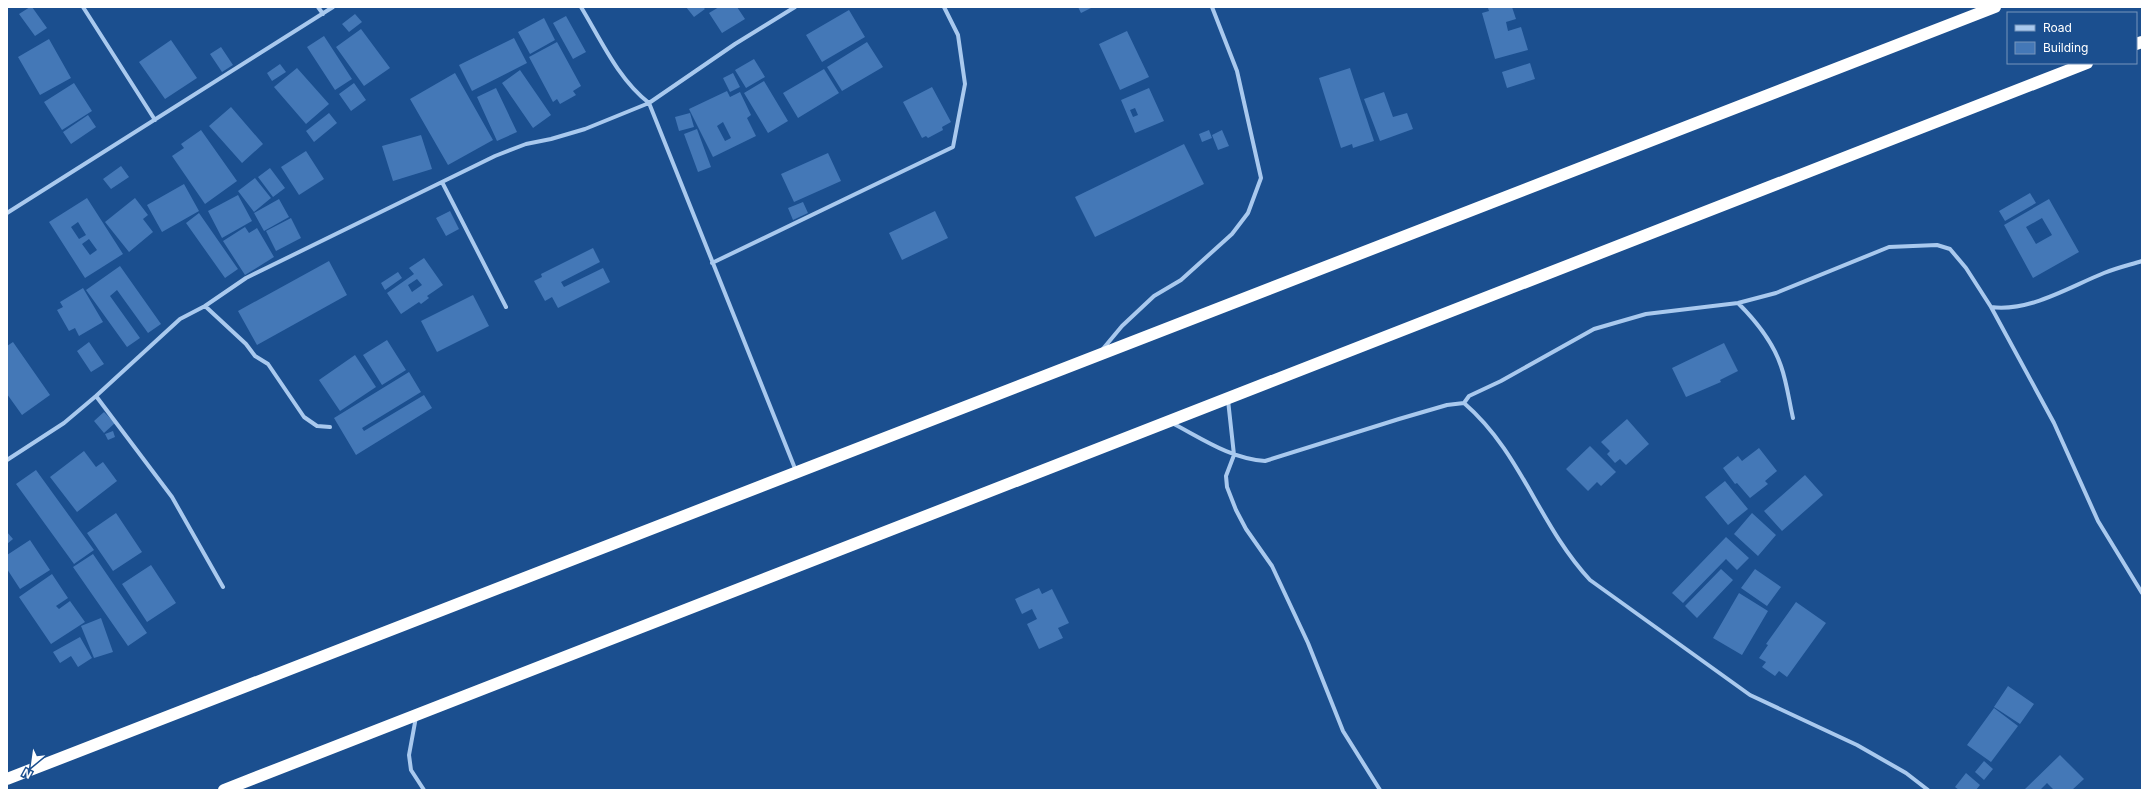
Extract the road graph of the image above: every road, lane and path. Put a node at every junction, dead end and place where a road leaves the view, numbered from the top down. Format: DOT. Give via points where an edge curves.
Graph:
graph roads {
  1 [pos="83,7"];
  2 [pos="318,7"];
  3 [pos="333,7"];
  4 [pos="581,7"];
  5 [pos="795,7"];
  6 [pos="944,7"];
  7 [pos="1212,7"];
  8 [pos="1995,7"];
  9 [pos="322,14"];
  10 [pos="2084,64"];
  11 [pos="648,103"];
  12 [pos="155,120"];
  13 [pos="442,182"];
  14 [pos="7,213"];
  15 [pos="2142,261"];
  16 [pos="712,263"];
  17 [pos="1738,303"];
  18 [pos="205,306"];
  19 [pos="506,307"];
  20 [pos="1991,307"];
  21 [pos="1096,358"];
  22 [pos="96,396"];
  23 [pos="1228,398"];
  24 [pos="1464,403"];
  25 [pos="1793,418"];
  26 [pos="1169,421"];
  27 [pos="330,427"];
  28 [pos="1234,455"];
  29 [pos="7,460"];
  30 [pos="797,473"];
  31 [pos="223,587"];
  32 [pos="2142,593"];
  33 [pos="417,715"];
  34 [pos="7,779"];
  35 [pos="224,790"];
  36 [pos="424,790"];
  37 [pos="1380,790"];
  38 [pos="1928,790"];
  1 -- 12 [label="street"];
  2 -- 9 [label="street"];
  3 -- 9 [label="street"];
  4 -- 11 [label="street" via="625,79"];
  5 -- 11 [label="street"];
  6 -- 16 [label="street" via="958,35 965,84 953,147"];
  7 -- 21 [label="street" via="1237,71 1261,178 1248,213 1232,234 1181,280 1154,296 1122,326"];
  8 -- 21 [label="highway"];
  9 -- 12 [label="street"];
  10 -- 23 [label="highway"];
  11 -- 13 [label="street" via="585,129 526,144"];
  11 -- 16 [label="street"];
  12 -- 14 [label="street"];
  13 -- 18 [label="street" via="246,278"];
  13 -- 19 [label="street"];
  15 -- 20 [label="street" via="2019,306"];
  16 -- 30 [label="street"];
  17 -- 20 [label="street" via="1776,293 1889,247 1937,245 1950,249 1966,268"];
  17 -- 24 [label="street" via="1646,314 1594,328 1501,381 1469,396"];
  17 -- 25 [label="street" via="1770,343 1781,366"];
  18 -- 22 [label="street" via="180,320"];
  18 -- 27 [label="street" via="256,356 268,364 304,417 317,426"];
  20 -- 32 [label="street" via="2054,423 2098,521"];
  21 -- 30 [label="highway"];
  22 -- 29 [label="street" via="64,423"];
  22 -- 31 [label="street" via="172,497"];
  23 -- 26 [label="highway"];
  23 -- 28 [label="street"];
  24 -- 28 [label="street" via="1420,412 1265,461 1247,460"];
  24 -- 38 [label="street" via="1480,417 1508,452 1554,534 1590,580 1750,695 1857,745 1906,773"];
  26 -- 28 [label="street"];
  26 -- 33 [label="highway"];
  28 -- 37 [label="street" via="1226,476 1227,487 1236,510 1272,566 1308,643 1343,731"];
  30 -- 34 [label="highway"];
  33 -- 35 [label="highway"];
  33 -- 36 [label="street" via="409,756 411,770"];
}
